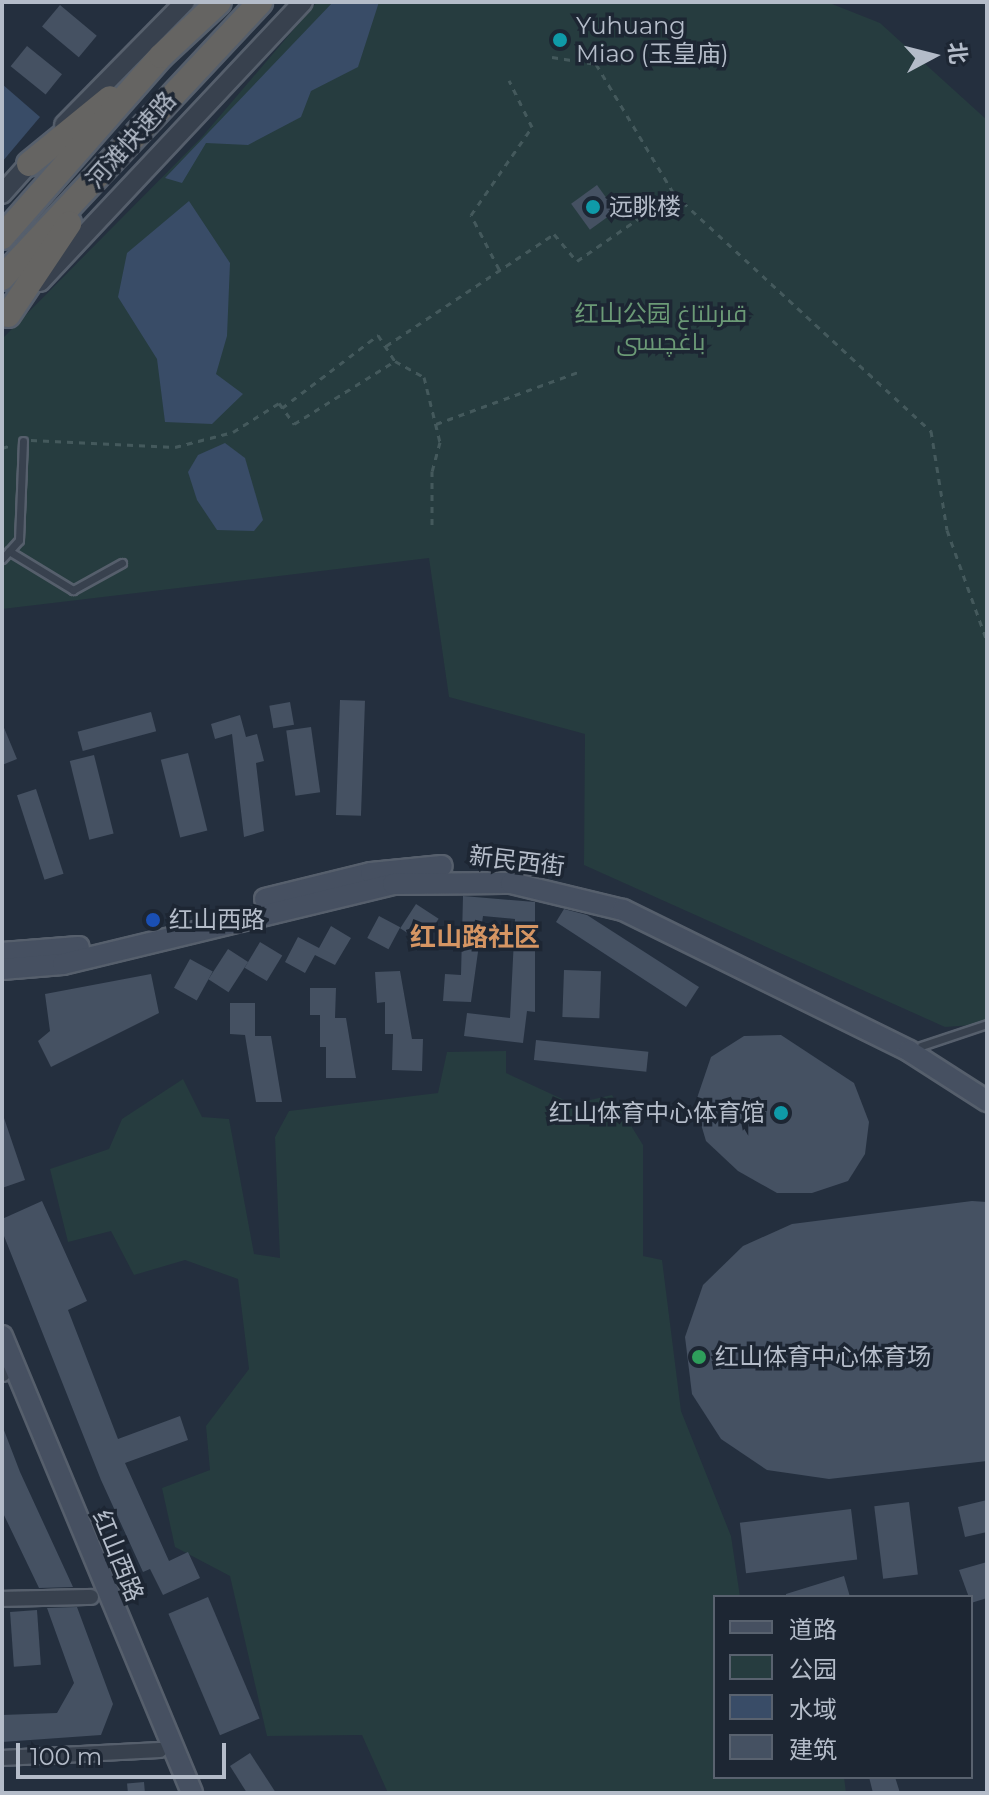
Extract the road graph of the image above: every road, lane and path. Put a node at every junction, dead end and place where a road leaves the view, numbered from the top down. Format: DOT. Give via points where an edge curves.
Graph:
graph roads {
  1 [pos="184,2"];
  2 [pos="219,2"];
  3 [pos="260,2"];
  4 [pos="303,2"];
  5 [pos="161,56"];
  6 [pos="552,57"];
  7 [pos="509,80"];
  8 [pos="29,164"];
  9 [pos="103,173"];
  10 [pos="2,194"];
  11 [pos="674,194"];
  12 [pos="2,237"];
  13 [pos="499,270"];
  14 [pos="2,278"];
  15 [pos="5,318"];
  16 [pos="386,346"];
  17 [pos="395,361"];
  18 [pos="578,372"];
  19 [pos="282,408"];
  20 [pos="436,424"];
  21 [pos="23,441"];
  22 [pos="432,526"];
  23 [pos="9,551"];
  24 [pos="2,559"];
  25 [pos="122,563"];
  26 [pos="987,641"];
  27 [pos="2,953"];
  28 [pos="2,969"];
  29 [pos="987,1024"];
  30 [pos="921,1046"];
  31 [pos="987,1087"];
  32 [pos="987,1101"];
  33 [pos="2,1336"];
  34 [pos="2,1373"];
  35 [pos="91,1597"];
  36 [pos="2,1599"];
  37 [pos="160,1750"];
  38 [pos="2,1758"];
  39 [pos="179,1793"];
  40 [pos="192,1793"];
  1 -- 8 [label="street"];
  2 -- 5 [label="highway, 河滩快速路"];
  3 -- 9 [label="highway, 河滩快速路"];
  4 -- 15 [label="street"];
  5 -- 8 [label="highway"];
  5 -- 12 [label="highway, 河滩快速路"];
  6 -- 11 [label="path" via="596,64"];
  7 -- 13 [label="path" via="532,127 471,215"];
  8 -- 10 [label="street"];
  9 -- 14 [label="highway, 河滩快速路"];
  9 -- 15 [label="highway"];
  11 -- 13 [label="path" via="577,261 554,234"];
  11 -- 26 [label="path" via="931,431 947,530"];
  13 -- 16 [label="path"];
  16 -- 17 [label="path"];
  16 -- 19 [label="path" via="378,335"];
  17 -- 19 [label="path" via="294,424"];
  17 -- 20 [label="path" via="424,377"];
  18 -- 20 [label="path"];
  19 -- 21 [label="path" via="279,403 233,432 175,447"];
  20 -- 22 [label="path"];
  21 -- 23 [label="lane" via="19,540"];
  23 -- 24 [label="lane"];
  23 -- 25 [label="lane" via="73,590"];
  27 -- 30 [label="main road, 新民西街" via="73,949 371,873 510,870 639,904"];
  28 -- 32 [label="main road, 新民西街" via="63,964 393,884 511,883 623,910 909,1051"];
  29 -- 30 [label="lane"];
  30 -- 31 [label="main road, 新民西街"];
  33 -- 40 [label="main road, 红山西路"];
  34 -- 35 [label="main road, 红山西路"];
  35 -- 36 [label="street"];
  35 -- 37 [label="main road, 红山西路"];
  37 -- 38 [label="street"];
  37 -- 39 [label="main road, 红山西路"];
}
